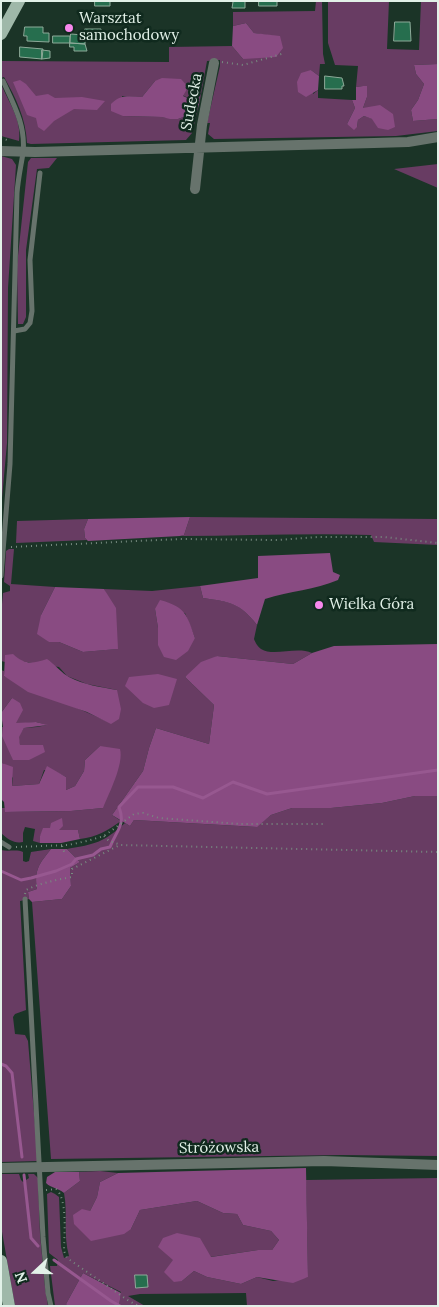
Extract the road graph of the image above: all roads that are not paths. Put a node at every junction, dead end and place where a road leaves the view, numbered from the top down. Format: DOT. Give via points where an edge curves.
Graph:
graph roads {
  1 [pos="19,1"];
  2 [pos="1,34"];
  3 [pos="214,63"];
  4 [pos="3,81"];
  5 [pos="438,137"];
  6 [pos="1,142"];
  7 [pos="199,147"];
  8 [pos="22,149"];
  9 [pos="1,151"];
  10 [pos="40,173"];
  11 [pos="194,189"];
  12 [pos="14,332"];
  13 [pos="1,576"];
  14 [pos="1,842"];
  15 [pos="9,847"];
  16 [pos="25,899"];
  17 [pos="438,1165"];
  18 [pos="40,1167"];
  19 [pos="1,1168"];
  20 [pos="1,1261"];
  21 [pos="9,1306"];
  22 [pos="51,1306"];
  1 -- 2 [label="main road"];
  3 -- 7 [label="street, Sudecka"];
  4 -- 8 [label="lane" via="18,113"];
  5 -- 7 [label="street" via="408,142"];
  6 -- 8 [label="street"];
  7 -- 8 [label="street"];
  7 -- 11 [label="street, Sudecka"];
  8 -- 9 [label="street"];
  8 -- 12 [label="lane" via="17,193"];
  10 -- 12 [label="lane" via="30,260 32,311 30,323"];
  12 -- 13 [label="lane" via="10,464"];
  14 -- 15 [label="lane"];
  16 -- 18 [label="lane"];
  17 -- 18 [label="street, Stróżowska" via="324,1161"];
  18 -- 19 [label="street, Stróżowska"];
  18 -- 22 [label="lane"];
  20 -- 21 [label="main road"];
}
